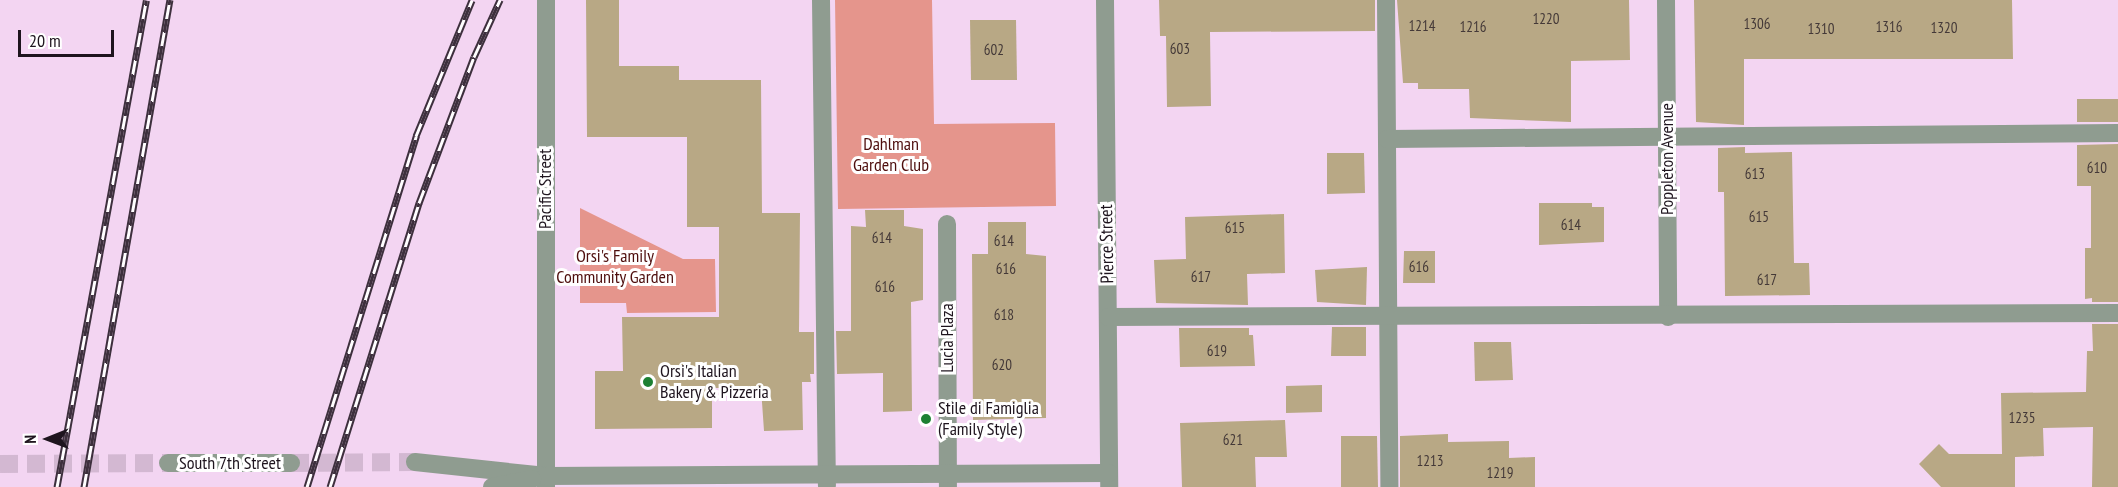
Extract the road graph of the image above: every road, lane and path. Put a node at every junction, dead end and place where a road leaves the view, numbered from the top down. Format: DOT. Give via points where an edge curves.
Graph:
graph roads {
  1 [pos="546,0"];
  2 [pos="821,0"];
  3 [pos="1105,0"];
  4 [pos="1386,0"];
  5 [pos="1666,0"];
  6 [pos="2118,133"];
  7 [pos="1667,137"];
  8 [pos="1387,139"];
  9 [pos="947,224"];
  10 [pos="2118,313"];
  11 [pos="1108,317"];
  12 [pos="1388,317"];
  13 [pos="1668,317"];
  14 [pos="415,462"];
  15 [pos="168,463"];
  16 [pos="291,463"];
  17 [pos="948,480"];
  18 [pos="1109,480"];
  19 [pos="827,481"];
  20 [pos="546,482"];
  21 [pos="701,482"];
  22 [pos="492,487"];
  23 [pos="1389,487"];
  1 -- 20 [label="street, Pacific Street"];
  2 -- 19 [label="street"];
  3 -- 11 [label="street, Pierce Street"];
  4 -- 8 [label="street"];
  5 -- 7 [label="street, Poppleton Avenue"];
  6 -- 7 [label="street"];
  7 -- 8 [label="street"];
  7 -- 13 [label="street, Poppleton Avenue"];
  8 -- 12 [label="street"];
  9 -- 17 [label="street, Lucia Plaza"];
  10 -- 13 [label="street"];
  11 -- 12 [label="street"];
  11 -- 18 [label="street, Pierce Street"];
  12 -- 13 [label="street"];
  12 -- 23 [label="street"];
  14 -- 20 [label="street"];
  15 -- 16 [label="street, South 7th Street"];
  17 -- 18 [label="street"];
  17 -- 19 [label="street"];
  19 -- 21 [label="street"];
  20 -- 21 [label="street"];
  20 -- 22 [label="street"];
}
